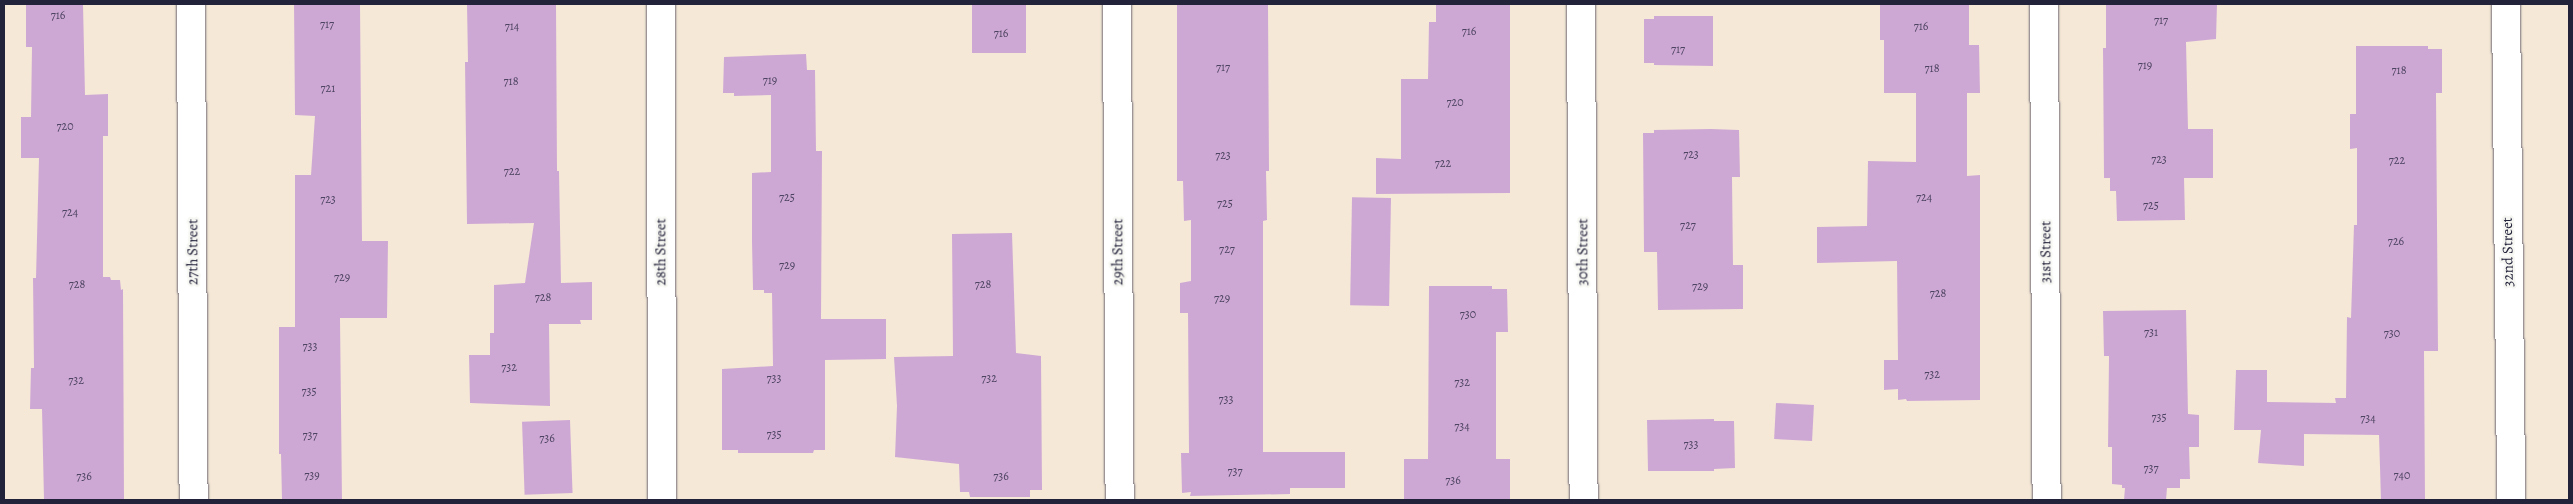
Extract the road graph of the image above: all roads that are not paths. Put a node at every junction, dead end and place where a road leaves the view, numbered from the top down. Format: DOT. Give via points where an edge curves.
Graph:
graph roads {
  1 [pos="191,4"];
  2 [pos="660,4"];
  3 [pos="1117,4"];
  4 [pos="1581,4"];
  5 [pos="2044,4"];
  6 [pos="2506,4"];
  7 [pos="194,500"];
  8 [pos="662,500"];
  9 [pos="1120,500"];
  10 [pos="1584,500"];
  11 [pos="2048,500"];
  12 [pos="2510,500"];
  1 -- 7 [label="street, 27th Street"];
  2 -- 8 [label="street, 28th Street"];
  3 -- 9 [label="street, 29th Street"];
  4 -- 10 [label="street, 30th Street"];
  5 -- 11 [label="street, 31st Street"];
  6 -- 12 [label="street, 32nd Street"];
}
